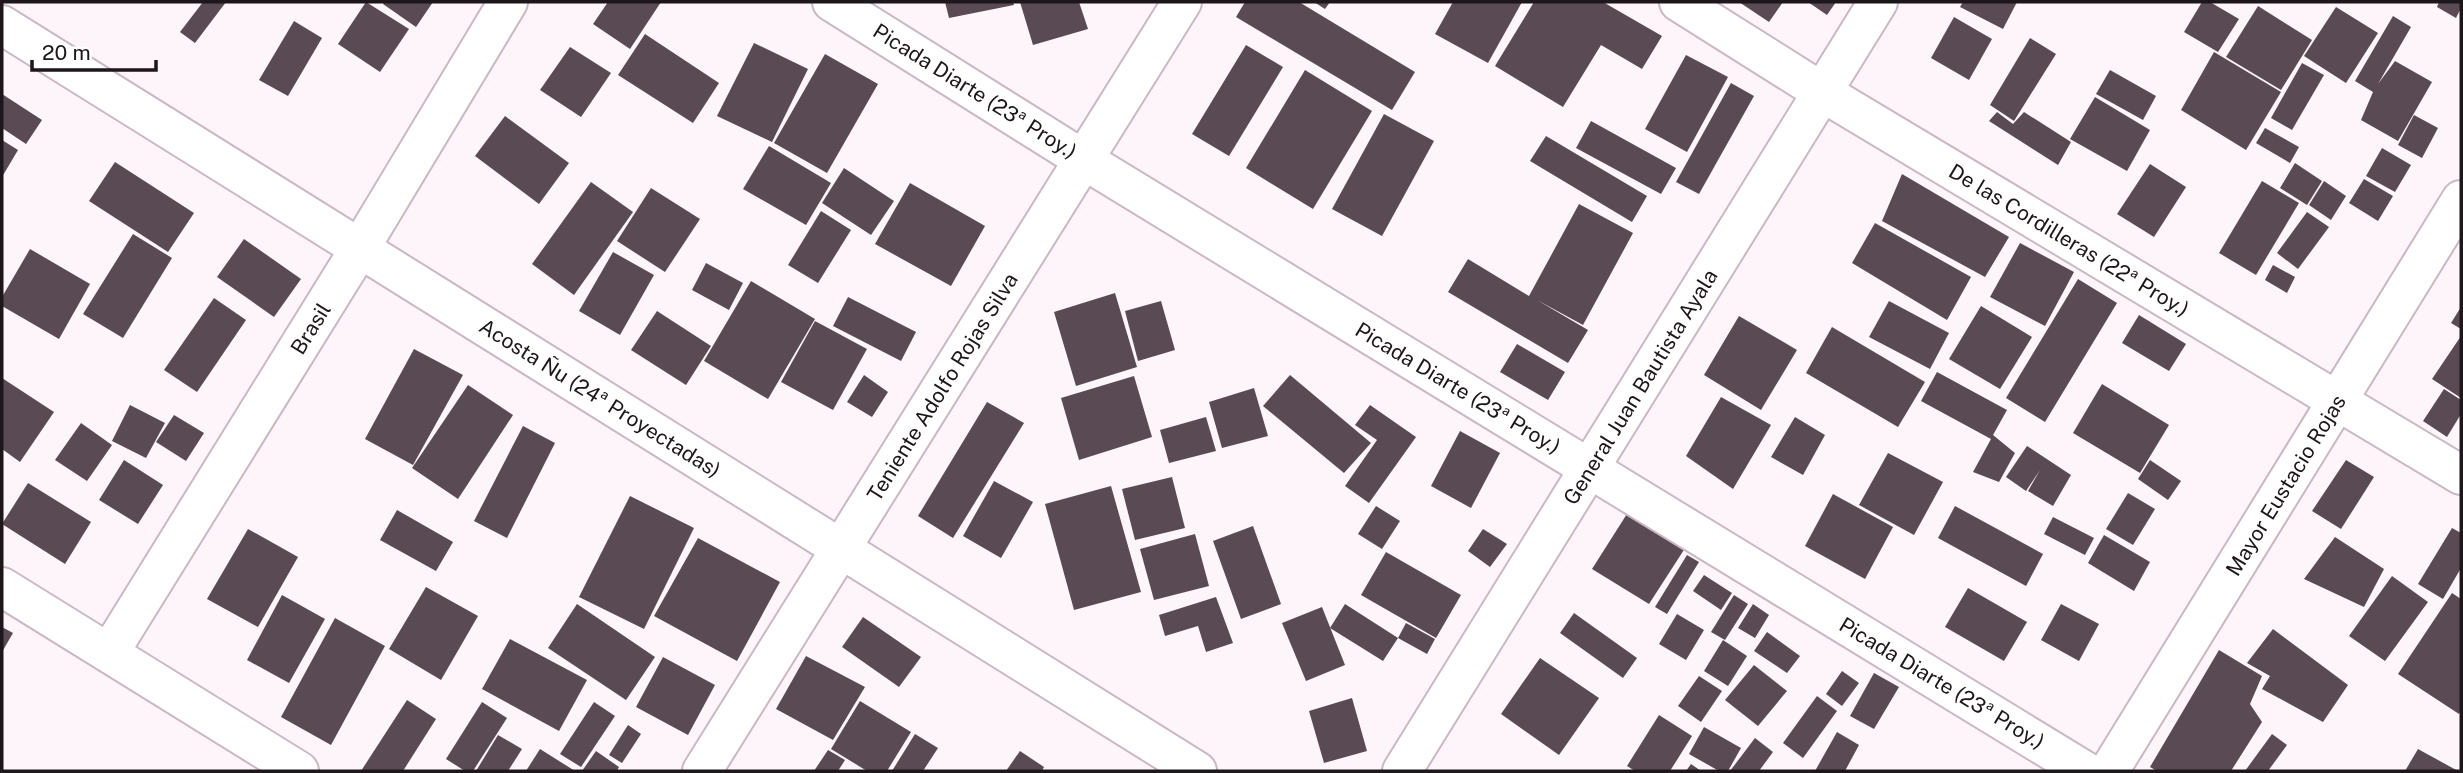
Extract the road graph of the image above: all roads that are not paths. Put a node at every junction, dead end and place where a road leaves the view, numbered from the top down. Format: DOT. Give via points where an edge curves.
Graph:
graph roads {
  1 [pos="508,2"];
  2 [pos="832,2"];
  3 [pos="1182,2"];
  4 [pos="1679,2"];
  5 [pos="1878,2"];
  6 [pos="2,25"];
  7 [pos="1822,92"];
  8 [pos="1084,160"];
  9 [pos="2461,200"];
  10 [pos="360,248"];
  11 [pos="2337,401"];
  12 [pos="1590,468"];
  13 [pos="2461,475"];
  14 [pos="841,549"];
  15 [pos="2,587"];
  16 [pos="109,653"];
  17 [pos="299,771"];
  18 [pos="702,771"];
  19 [pos="1197,771"];
  20 [pos="1402,771"];
  21 [pos="2085,771"];
  22 [pos="2109,771"];
  1 -- 10 [label="street, Brasil"];
  2 -- 8 [label="street, Picada Diarte (23ª Proy.)"];
  3 -- 8 [label="street, Teniente Adolfo Rojas Silva"];
  4 -- 7 [label="street, De las Cordilleras (22ª Proy.)"];
  5 -- 7 [label="street, General Juan Bautista Ayala"];
  6 -- 10 [label="street, Acosta Ñu (24ª Proyectadas)"];
  7 -- 11 [label="street, De las Cordilleras (22ª Proy.)"];
  7 -- 12 [label="street, General Juan Bautista Ayala"];
  8 -- 12 [label="street, Picada Diarte (23ª Proy.)"];
  8 -- 14 [label="street, Teniente Adolfo Rojas Silva"];
  9 -- 11 [label="street, Mayor Eustacio Rojas"];
  10 -- 14 [label="street, Acosta Ñu (24ª Proyectadas)"];
  10 -- 16 [label="street, Brasil"];
  11 -- 13 [label="street, De las Cordilleras (22ª Proy.)"];
  11 -- 22 [label="street, Mayor Eustacio Rojas"];
  12 -- 20 [label="street, General Juan Bautista Ayala"];
  12 -- 21 [label="street, Picada Diarte (23ª Proy.)"];
  14 -- 18 [label="street, Teniente Adolfo Rojas Silva"];
  14 -- 19 [label="street, Acosta Ñu (24ª Proyectadas)"];
  15 -- 16 [label="street"];
  16 -- 17 [label="street"];
}
